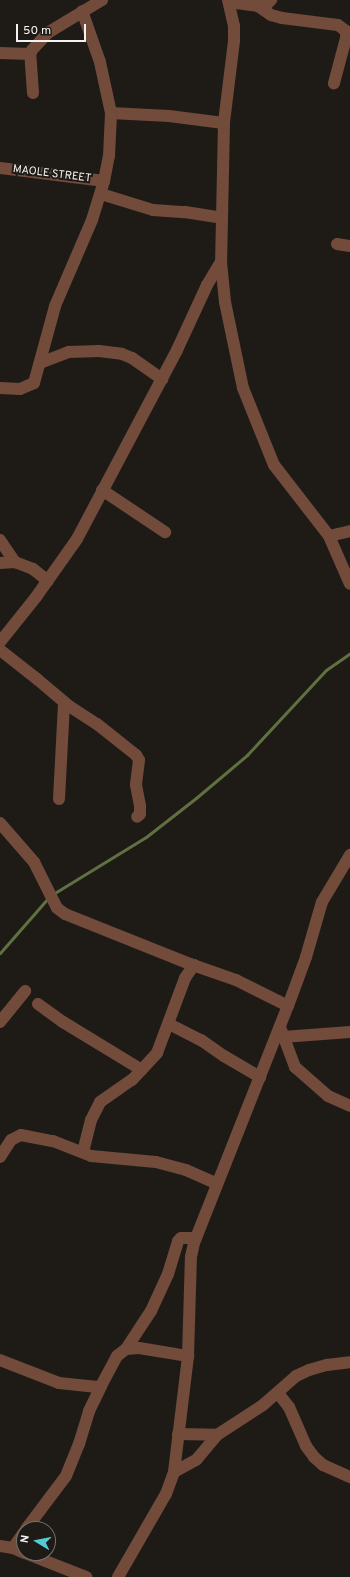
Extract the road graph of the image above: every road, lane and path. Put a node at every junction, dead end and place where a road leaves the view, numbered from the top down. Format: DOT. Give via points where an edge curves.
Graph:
graph roads {
  1 [pos="102,0"];
  2 [pos="271,0"];
  3 [pos="229,1"];
  4 [pos="258,6"];
  5 [pos="82,11"];
  6 [pos="0,53"];
  7 [pos="30,54"];
  8 [pos="334,83"];
  9 [pos="33,93"];
  10 [pos="111,113"];
  11 [pos="224,123"];
  12 [pos="0,168"];
  13 [pos="104,181"];
  14 [pos="101,194"];
  15 [pos="222,218"];
  16 [pos="337,244"];
  17 [pos="350,246"];
  18 [pos="220,262"];
  19 [pos="40,363"];
  20 [pos="162,378"];
  21 [pos="0,388"];
  22 [pos="102,490"];
  23 [pos="350,531"];
  24 [pos="165,532"];
  25 [pos="329,536"];
  26 [pos="0,540"];
  27 [pos="15,562"];
  28 [pos="0,563"];
  29 [pos="48,581"];
  30 [pos="350,584"];
  31 [pos="0,642"];
  32 [pos="0,650"];
  33 [pos="64,702"];
  34 [pos="59,799"];
  35 [pos="137,817"];
  36 [pos="0,822"];
  37 [pos="349,858"];
  38 [pos="194,965"];
  39 [pos="25,991"];
  40 [pos="38,1004"];
  41 [pos="288,1006"];
  42 [pos="0,1022"];
  43 [pos="170,1024"];
  44 [pos="282,1032"];
  45 [pos="350,1032"];
  46 [pos="142,1070"];
  47 [pos="260,1077"];
  48 [pos="350,1106"];
  49 [pos="4,1142"];
  50 [pos="83,1152"];
  51 [pos="0,1157"];
  52 [pos="217,1184"];
  53 [pos="196,1238"];
  54 [pos="126,1349"];
  55 [pos="188,1356"];
  56 [pos="0,1360"];
  57 [pos="350,1362"];
  58 [pos="101,1386"];
  59 [pos="278,1393"];
  60 [pos="178,1434"];
  61 [pos="217,1435"];
  62 [pos="174,1472"];
  63 [pos="350,1477"];
  64 [pos="32,1521"];
  65 [pos="0,1546"];
  66 [pos="16,1550"];
  67 [pos="46,1561"];
  68 [pos="86,1577"];
  69 [pos="118,1577"];
  1 -- 5 [label="street"];
  2 -- 4 [label="street"];
  3 -- 4 [label="street"];
  3 -- 11 [label="street" via="234,41"];
  4 -- 8 [label="street" via="271,15 338,25 346,31"];
  5 -- 7 [label="street" via="49,32"];
  5 -- 10 [label="street" via="100,62"];
  6 -- 7 [label="street"];
  7 -- 9 [label="street"];
  10 -- 11 [label="street" via="168,116"];
  10 -- 13 [label="street" via="109,156"];
  11 -- 15 [label="street"];
  12 -- 13 [label="street, MAOLE STREET"];
  13 -- 14 [label="street"];
  14 -- 15 [label="street" via="153,210"];
  14 -- 19 [label="street" via="56,306"];
  15 -- 18 [label="street"];
  16 -- 17 [label="street"];
  18 -- 20 [label="street"];
  18 -- 25 [label="street" via="225,302 245,395 274,464"];
  19 -- 20 [label="street" via="69,352 99,351 132,358"];
  19 -- 21 [label="street" via="34,383 20,389"];
  20 -- 22 [label="street"];
  22 -- 24 [label="street"];
  22 -- 29 [label="street" via="77,539"];
  23 -- 25 [label="street"];
  25 -- 30 [label="street"];
  26 -- 27 [label="street"];
  27 -- 28 [label="street"];
  27 -- 29 [label="street" via="33,569"];
  29 -- 31 [label="street"];
  32 -- 33 [label="street"];
  33 -- 34 [label="street"];
  33 -- 35 [label="street" via="98,724 136,755 139,760 136,785 140,806 140,814"];
  36 -- 38 [label="street" via="34,862 58,908 66,914"];
  37 -- 41 [label="street" via="322,902"];
  38 -- 41 [label="street" via="236,980"];
  38 -- 43 [label="street" via="185,978"];
  39 -- 42 [label="street"];
  40 -- 46 [label="street"];
  41 -- 44 [label="street"];
  43 -- 46 [label="street" via="157,1053"];
  43 -- 47 [label="street"];
  44 -- 45 [label="street"];
  44 -- 47 [label="street"];
  44 -- 48 [label="street" via="295,1067 328,1096"];
  46 -- 50 [label="street" via="125,1086 100,1102 91,1120"];
  47 -- 52 [label="street"];
  49 -- 50 [label="street" via="21,1135 53,1141"];
  49 -- 51 [label="street"];
  50 -- 52 [label="street" via="104,1158 156,1162 186,1170"];
  52 -- 53 [label="street"];
  53 -- 54 [label="street" via="181,1238 178,1241 168,1274 151,1311"];
  53 -- 55 [label="street" via="191,1257"];
  54 -- 55 [label="street" via="139,1348"];
  54 -- 58 [label="street" via="117,1356"];
  55 -- 60 [label="street"];
  56 -- 58 [label="street" via="59,1382"];
  57 -- 59 [label="street" via="309,1370 296,1376"];
  58 -- 64 [label="street" via="89,1411 66,1476"];
  59 -- 61 [label="street" via="240,1422"];
  59 -- 63 [label="street" via="289,1407 314,1458"];
  60 -- 61 [label="street"];
  60 -- 62 [label="street"];
  61 -- 62 [label="street" via="197,1459"];
  62 -- 69 [label="street" via="166,1494"];
  65 -- 66 [label="street"];
  67 -- 68 [label="street"];
}
